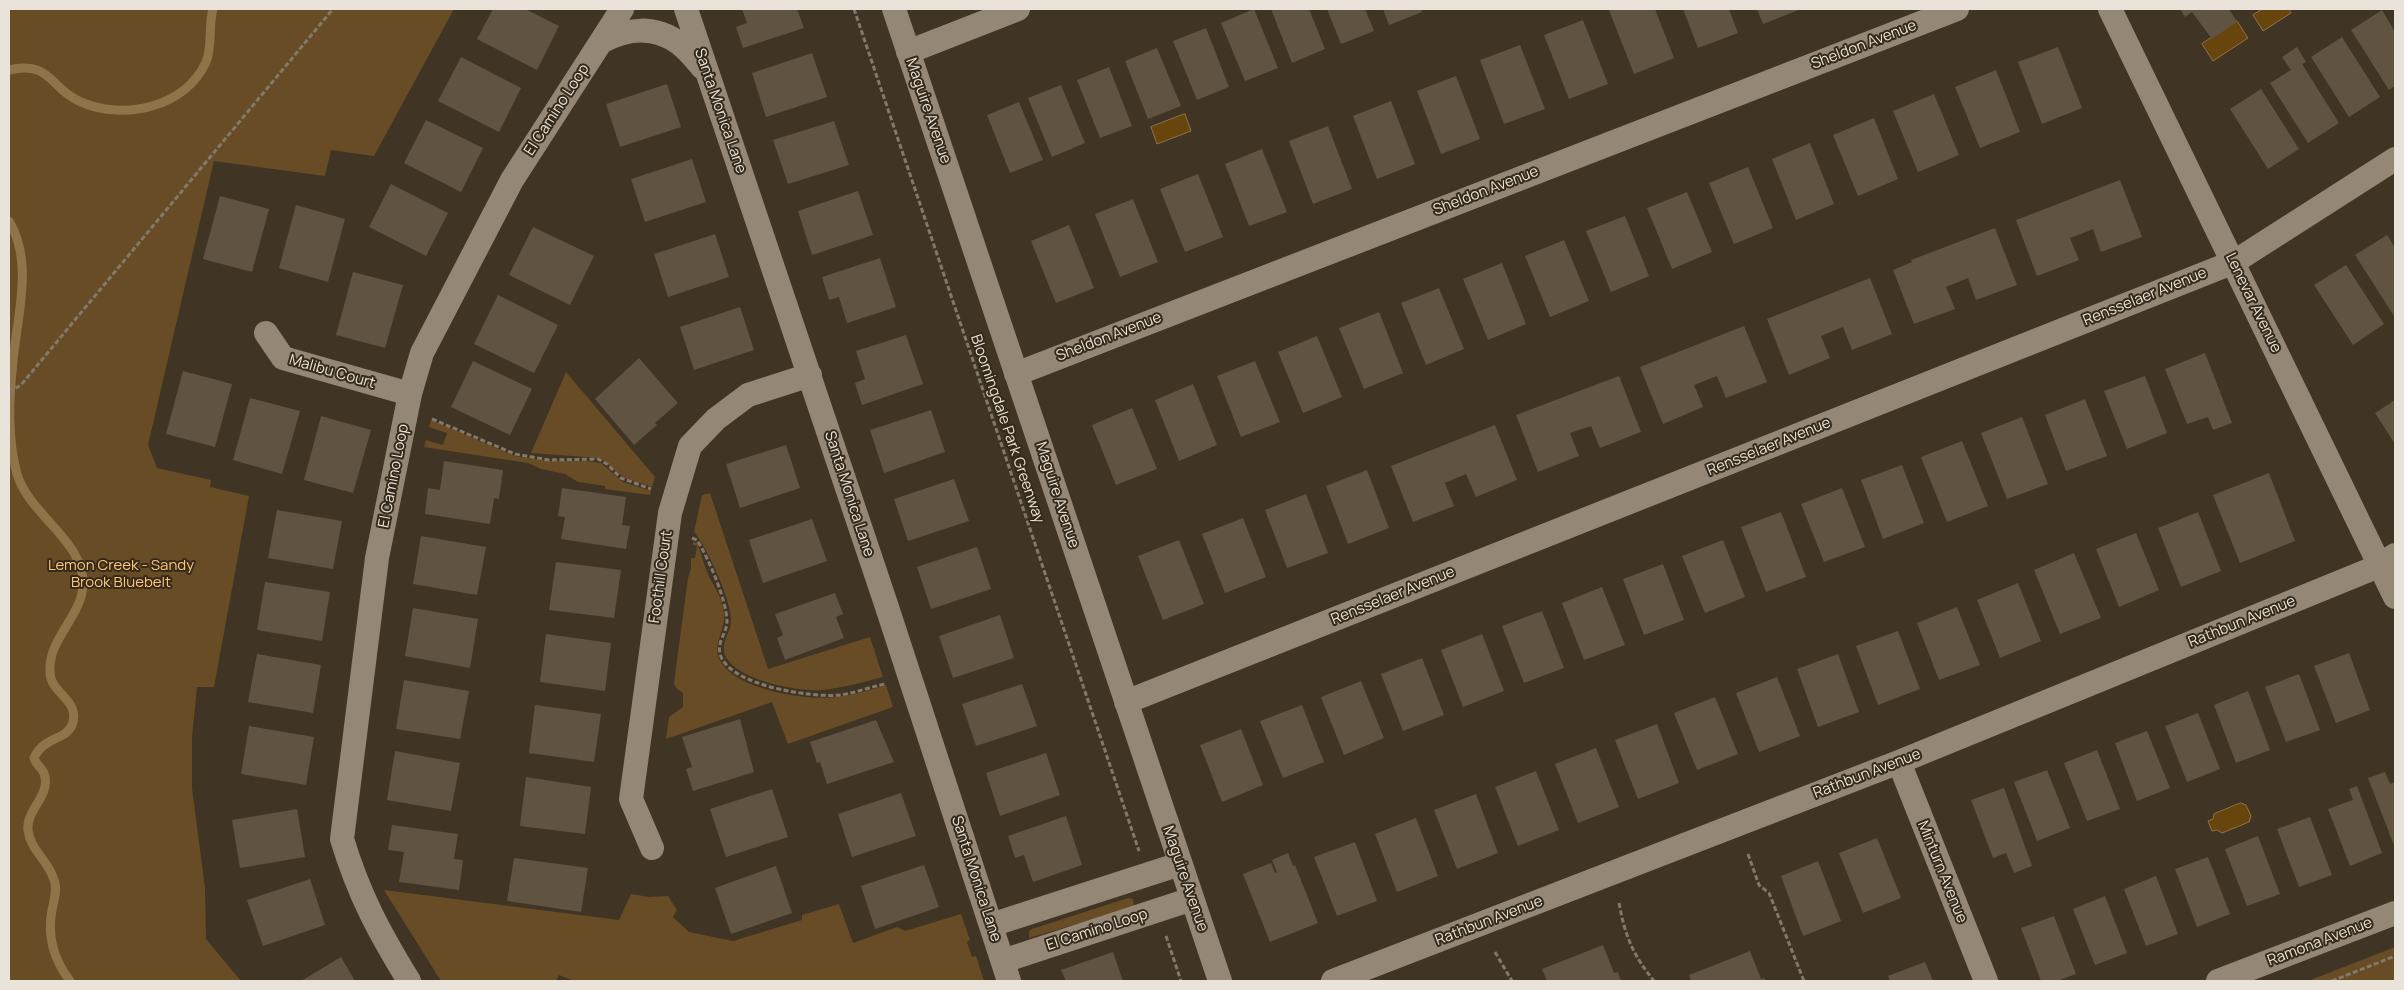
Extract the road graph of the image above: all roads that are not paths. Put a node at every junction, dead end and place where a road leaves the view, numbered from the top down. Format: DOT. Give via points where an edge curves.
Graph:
graph roads {
  1 [pos="622,9"];
  2 [pos="686,9"];
  3 [pos="894,9"];
  4 [pos="1018,9"];
  5 [pos="1957,9"];
  6 [pos="2110,9"];
  7 [pos="601,42"];
  8 [pos="908,52"];
  9 [pos="705,70"];
  10 [pos="2395,158"];
  11 [pos="2234,262"];
  12 [pos="266,334"];
  13 [pos="1016,374"];
  14 [pos="810,375"];
  15 [pos="410,394"];
  16 [pos="2387,561"];
  17 [pos="2395,597"];
  18 [pos="1126,702"];
  19 [pos="1899,762"];
  20 [pos="652,848"];
  21 [pos="1180,864"];
  22 [pos="1192,899"];
  23 [pos="2395,913"];
  24 [pos="992,925"];
  25 [pos="1006,971"];
  26 [pos="409,981"];
  27 [pos="1220,981"];
  28 [pos="1334,981"];
  29 [pos="1986,981"];
  30 [pos="2218,981"];
  1 -- 7 [label="street, El Camino Loop"];
  2 -- 9 [label="street, Santa Monica Lane"];
  3 -- 8 [label="street, Maguire Avenue"];
  4 -- 8 [label="street"];
  5 -- 13 [label="street, Sheldon Avenue"];
  6 -- 11 [label="street, Lenevar Avenue"];
  7 -- 9 [label="street" via="617,33 647,31 680,44"];
  7 -- 15 [label="street, El Camino Loop" via="512,180 422,353"];
  8 -- 13 [label="street, Maguire Avenue"];
  9 -- 14 [label="street, Santa Monica Lane"];
  10 -- 11 [label="street, Rensselaer Avenue"];
  11 -- 16 [label="street, Lenevar Avenue"];
  11 -- 18 [label="street, Rensselaer Avenue"];
  12 -- 15 [label="street, Malibu Court" via="284,358"];
  13 -- 18 [label="street, Maguire Avenue"];
  14 -- 20 [label="street, Foothill Court" via="748,395 716,419 690,446 678,479 670,513 631,798"];
  14 -- 24 [label="street, Santa Monica Lane"];
  15 -- 26 [label="street, El Camino Loop" via="377,558 342,839 355,881 376,927"];
  16 -- 17 [label="street, Lenevar Avenue"];
  16 -- 19 [label="street, Rathbun Avenue"];
  18 -- 21 [label="street, Maguire Avenue"];
  19 -- 28 [label="street, Rathbun Avenue"];
  19 -- 29 [label="street, Minturn Avenue"];
  21 -- 22 [label="street, Maguire Avenue"];
  21 -- 24 [label="street"];
  22 -- 25 [label="street, El Camino Loop"];
  22 -- 27 [label="street, Maguire Avenue"];
  23 -- 30 [label="street, Ramona Avenue"];
  24 -- 25 [label="street, Santa Monica Lane"];
}
